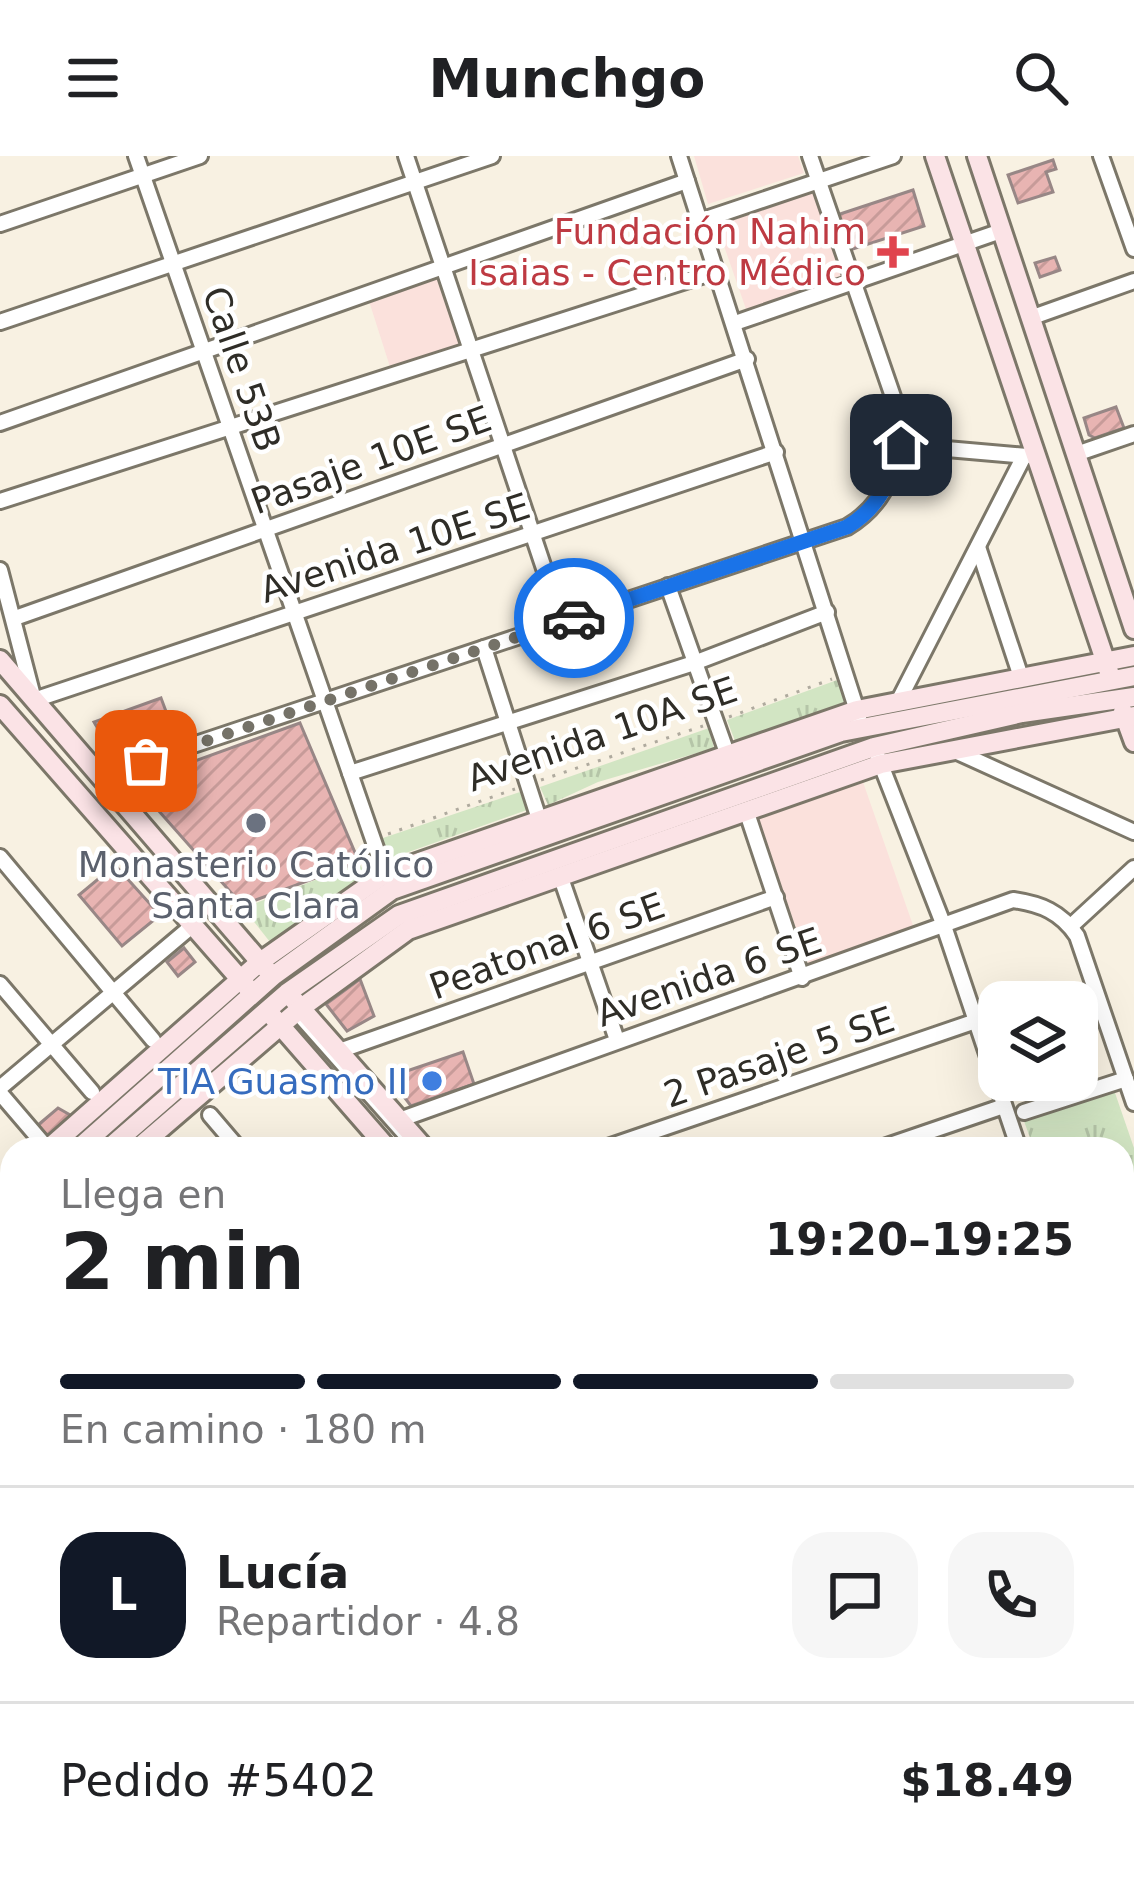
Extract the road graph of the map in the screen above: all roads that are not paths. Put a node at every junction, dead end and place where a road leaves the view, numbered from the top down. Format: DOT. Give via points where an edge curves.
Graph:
graph roads {
  1 [pos="136,156"];
  2 [pos="200,156"];
  3 [pos="406,156"];
  4 [pos="492,156"];
  5 [pos="679,156"];
  6 [pos="810,156"];
  7 [pos="893,156"];
  8 [pos="935,156"];
  9 [pos="976,156"];
  10 [pos="1101,156"];
  11 [pos="142,176"];
  12 [pos="687,181"];
  13 [pos="819,181"];
  14 [pos="414,182"];
  15 [pos="700,221"];
  16 [pos="0,224"];
  17 [pos="1001,231"];
  18 [pos="964,244"];
  19 [pos="1134,249"];
  20 [pos="173,264"];
  21 [pos="442,267"];
  22 [pos="717,272"];
  23 [pos="1134,281"];
  24 [pos="853,282"];
  25 [pos="1030,318"];
  26 [pos="0,322"];
  27 [pos="735,322"];
  28 [pos="472,350"];
  29 [pos="203,351"];
  30 [pos="747,358"];
  31 [pos="0,423"];
  32 [pos="230,428"];
  33 [pos="1134,434"];
  34 [pos="503,445"];
  35 [pos="901,445"];
  36 [pos="776,452"];
  37 [pos="1076,454"];
  38 [pos="1029,456"];
  39 [pos="0,501"];
  40 [pos="266,529"];
  41 [pos="533,533"];
  42 [pos="804,541"];
  43 [pos="978,547"];
  44 [pos="0,570"];
  45 [pos="668,586"];
  46 [pos="826,612"];
  47 [pos="295,613"];
  48 [pos="15,618"];
  49 [pos="562,622"];
  50 [pos="1134,629"];
  51 [pos="484,648"];
  52 [pos="1134,656"];
  53 [pos="694,662"];
  54 [pos="0,664"];
  55 [pos="1109,672"];
  56 [pos="1020,674"];
  57 [pos="1134,676"];
  58 [pos="900,698"];
  59 [pos="34,700"];
  60 [pos="326,701"];
  61 [pos="0,705"];
  62 [pos="1128,708"];
  63 [pos="860,718"];
  64 [pos="508,722"];
  65 [pos="1134,742"];
  66 [pos="953,750"];
  67 [pos="727,753"];
  68 [pos="878,755"];
  69 [pos="350,773"];
  70 [pos="100,776"];
  71 [pos="746,810"];
  72 [pos="539,819"];
  73 [pos="1134,832"];
  74 [pos="495,844"];
  75 [pos="0,857"];
  76 [pos="1134,868"];
  77 [pos="385,874"];
  78 [pos="561,878"];
  79 [pos="776,897"];
  80 [pos="192,926"];
  81 [pos="944,926"];
  82 [pos="1071,926"];
  83 [pos="590,962"];
  84 [pos="258,977"];
  85 [pos="802,978"];
  86 [pos="0,984"];
  87 [pos="114,993"];
  88 [pos="285,1008"];
  89 [pos="976,1021"];
  90 [pos="153,1040"];
  91 [pos="617,1040"];
  92 [pos="52,1044"];
  93 [pos="339,1052"];
  94 [pos="1127,1069"];
  95 [pos="0,1090"];
  96 [pos="92,1092"];
  97 [pos="1134,1103"];
  98 [pos="1004,1106"];
  99 [pos="1024,1112"];
  100 [pos="211,1114"];
  101 [pos="399,1120"];
  102 [pos="38,1137"];
  103 [pos="54,1137"];
  104 [pos="91,1137"];
  105 [pos="123,1137"];
  106 [pos="150,1137"];
  107 [pos="229,1137"];
  108 [pos="379,1137"];
  109 [pos="402,1137"];
  110 [pos="414,1137"];
  111 [pos="637,1137"];
  112 [pos="913,1137"];
  113 [pos="1015,1137"];
  1 -- 11 [label="street, Calle 53B"];
  2 -- 11 [label="street"];
  3 -- 14 [label="street"];
  4 -- 14 [label="street"];
  5 -- 12 [label="street"];
  6 -- 13 [label="street"];
  7 -- 13 [label="street"];
  8 -- 18 [label="main road"];
  9 -- 17 [label="main road"];
  10 -- 19 [label="street"];
  11 -- 16 [label="street"];
  11 -- 20 [label="street, Calle 53B"];
  12 -- 15 [label="street"];
  12 -- 21 [label="street"];
  13 -- 15 [label="street"];
  13 -- 24 [label="street"];
  14 -- 20 [label="street"];
  14 -- 21 [label="street"];
  15 -- 22 [label="street"];
  17 -- 18 [label="street"];
  17 -- 25 [label="main road"];
  18 -- 24 [label="street"];
  18 -- 38 [label="main road"];
  20 -- 26 [label="street"];
  20 -- 29 [label="street, Calle 53B"];
  21 -- 28 [label="street"];
  21 -- 29 [label="street"];
  22 -- 27 [label="street"];
  22 -- 28 [label="street"];
  23 -- 25 [label="street"];
  24 -- 27 [label="street"];
  24 -- 35 [label="street" via="899,413"];
  25 -- 37 [label="main road"];
  27 -- 30 [label="street"];
  28 -- 32 [label="street"];
  28 -- 34 [label="street"];
  29 -- 31 [label="street"];
  29 -- 32 [label="street, Calle 53B"];
  30 -- 34 [label="street, Pasaje 10E SE"];
  30 -- 36 [label="street"];
  32 -- 39 [label="street"];
  32 -- 40 [label="street, Calle 53B"];
  33 -- 37 [label="street"];
  34 -- 40 [label="street, Pasaje 10E SE"];
  34 -- 41 [label="street"];
  35 -- 38 [label="street"];
  35 -- 42 [label="street" via="869,514"];
  36 -- 41 [label="street, Avenida 10E SE"];
  36 -- 42 [label="street"];
  37 -- 50 [label="main road"];
  38 -- 43 [label="street"];
  38 -- 55 [label="main road"];
  40 -- 47 [label="street, Calle 53B"];
  40 -- 48 [label="street, Pasaje 10E SE"];
  41 -- 47 [label="street, Avenida 10E SE"];
  41 -- 49 [label="street"];
  42 -- 45 [label="street"];
  42 -- 46 [label="street"];
  43 -- 56 [label="street"];
  43 -- 58 [label="street"];
  44 -- 48 [label="street"];
  45 -- 49 [label="street"];
  45 -- 53 [label="street"];
  46 -- 53 [label="street"];
  46 -- 63 [label="street"];
  47 -- 59 [label="street, Avenida 10E SE"];
  47 -- 60 [label="street, Calle 53B"];
  48 -- 59 [label="street"];
  49 -- 51 [label="street"];
  51 -- 60 [label="street"];
  51 -- 64 [label="street"];
  52 -- 55 [label="main road"];
  53 -- 64 [label="street"];
  53 -- 67 [label="street"];
  54 -- 59 [label="main road"];
  54 -- 84 [label="lane"];
  55 -- 56 [label="main road"];
  55 -- 57 [label="main road"];
  55 -- 62 [label="main road"];
  55 -- 63 [label="main road"];
  56 -- 58 [label="main road"];
  58 -- 63 [label="main road"];
  59 -- 70 [label="main road"];
  60 -- 69 [label="street, Calle 53B"];
  60 -- 70 [label="street"];
  61 -- 80 [label="main road"];
  62 -- 65 [label="main road"];
  62 -- 66 [label="main road"];
  62 -- 68 [label="main road" via="1022,713"];
  63 -- 67 [label="main road"];
  63 -- 74 [label="main road"];
  64 -- 69 [label="street"];
  64 -- 72 [label="street"];
  66 -- 68 [label="main road"];
  66 -- 73 [label="street"];
  67 -- 72 [label="main road"];
  68 -- 71 [label="main road"];
  68 -- 81 [label="street"];
  68 -- 88 [label="main road" via="399,915"];
  69 -- 77 [label="street, Calle 53B"];
  70 -- 84 [label="main road"];
  71 -- 78 [label="main road"];
  71 -- 79 [label="street"];
  72 -- 74 [label="main road"];
  74 -- 77 [label="main road"];
  74 -- 84 [label="main road" via="392,890"];
  75 -- 87 [label="street"];
  76 -- 82 [label="street"];
  77 -- 84 [label="main road"];
  78 -- 83 [label="street"];
  78 -- 88 [label="main road" via="408,930"];
  79 -- 83 [label="street, Peatonal 6 SE"];
  79 -- 85 [label="street"];
  80 -- 84 [label="main road"];
  80 -- 87 [label="street"];
  81 -- 82 [label="street, Avenida 6 SE" via="1013,899 1040,904"];
  81 -- 85 [label="street, Avenida 6 SE"];
  81 -- 89 [label="street"];
  82 -- 94 [label="street"];
  83 -- 91 [label="street"];
  83 -- 93 [label="street, Peatonal 6 SE"];
  84 -- 88 [label="main road"];
  84 -- 103 [label="main road"];
  84 -- 104 [label="main road"];
  85 -- 91 [label="street, Avenida 6 SE"];
  86 -- 92 [label="street"];
  87 -- 90 [label="street"];
  87 -- 92 [label="street"];
  88 -- 93 [label="main road"];
  88 -- 105 [label="main road"];
  88 -- 106 [label="main road"];
  88 -- 108 [label="main road"];
  88 -- 109 [label="lane"];
  89 -- 98 [label="street"];
  89 -- 111 [label="street, 2 Pasaje 5 SE"];
  91 -- 101 [label="street, Avenida 6 SE"];
  92 -- 95 [label="street"];
  92 -- 96 [label="street"];
  93 -- 101 [label="main road"];
  94 -- 97 [label="street"];
  94 -- 99 [label="street"];
  95 -- 102 [label="street"];
  98 -- 112 [label="street"];
  98 -- 113 [label="street"];
  100 -- 107 [label="street"];
  101 -- 110 [label="main road"];
}
